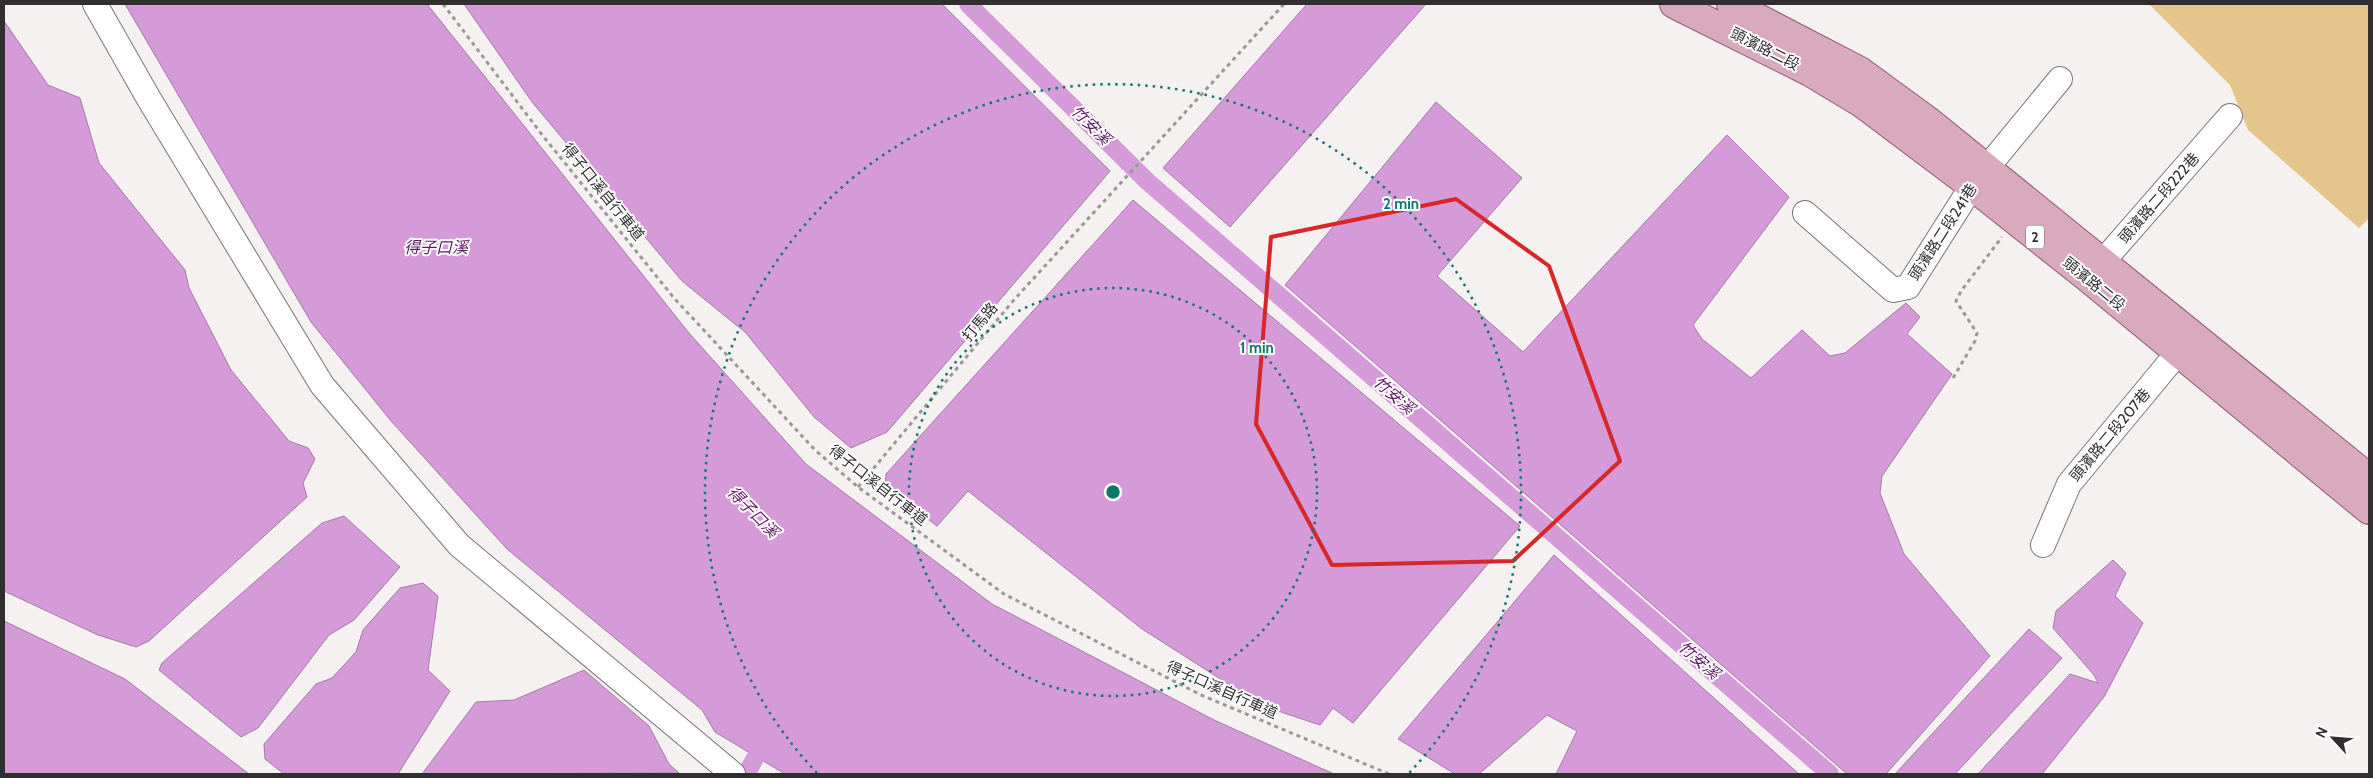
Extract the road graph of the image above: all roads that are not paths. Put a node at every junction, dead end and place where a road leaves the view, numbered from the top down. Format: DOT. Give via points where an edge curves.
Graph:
graph roads {
  1 [pos="95,4"];
  2 [pos="1674,4"];
  3 [pos="1731,4"];
  4 [pos="2060,79"];
  5 [pos="2230,116"];
  6 [pos="1980,178"];
  7 [pos="1805,213"];
  8 [pos="2096,270"];
  9 [pos="2185,344"];
  10 [pos="2366,492"];
  11 [pos="2044,545"];
  12 [pos="733,774"];
  1 -- 12 [label="lane" via="322,385 459,546"];
  2 -- 6 [label="main road, 頭濱路二段 / 2" via="1810,72"];
  3 -- 6 [label="main road, 頭濱路二段 / 2" via="1860,71 1927,120"];
  4 -- 6 [label="lane"];
  5 -- 8 [label="lane, 頭濱路二段222巷"];
  6 -- 7 [label="lane, 頭濱路二段241巷" via="1908,287 1893,290"];
  6 -- 8 [label="main road, 頭濱路二段 / 2"];
  6 -- 8 [label="main road, 頭濱路二段 / 2" via="2015,220"];
  8 -- 9 [label="main road, 頭濱路二段 / 2"];
  9 -- 10 [label="main road, 頭濱路二段 / 2"];
  9 -- 11 [label="lane, 頭濱路二段207巷" via="2069,484"];
}
